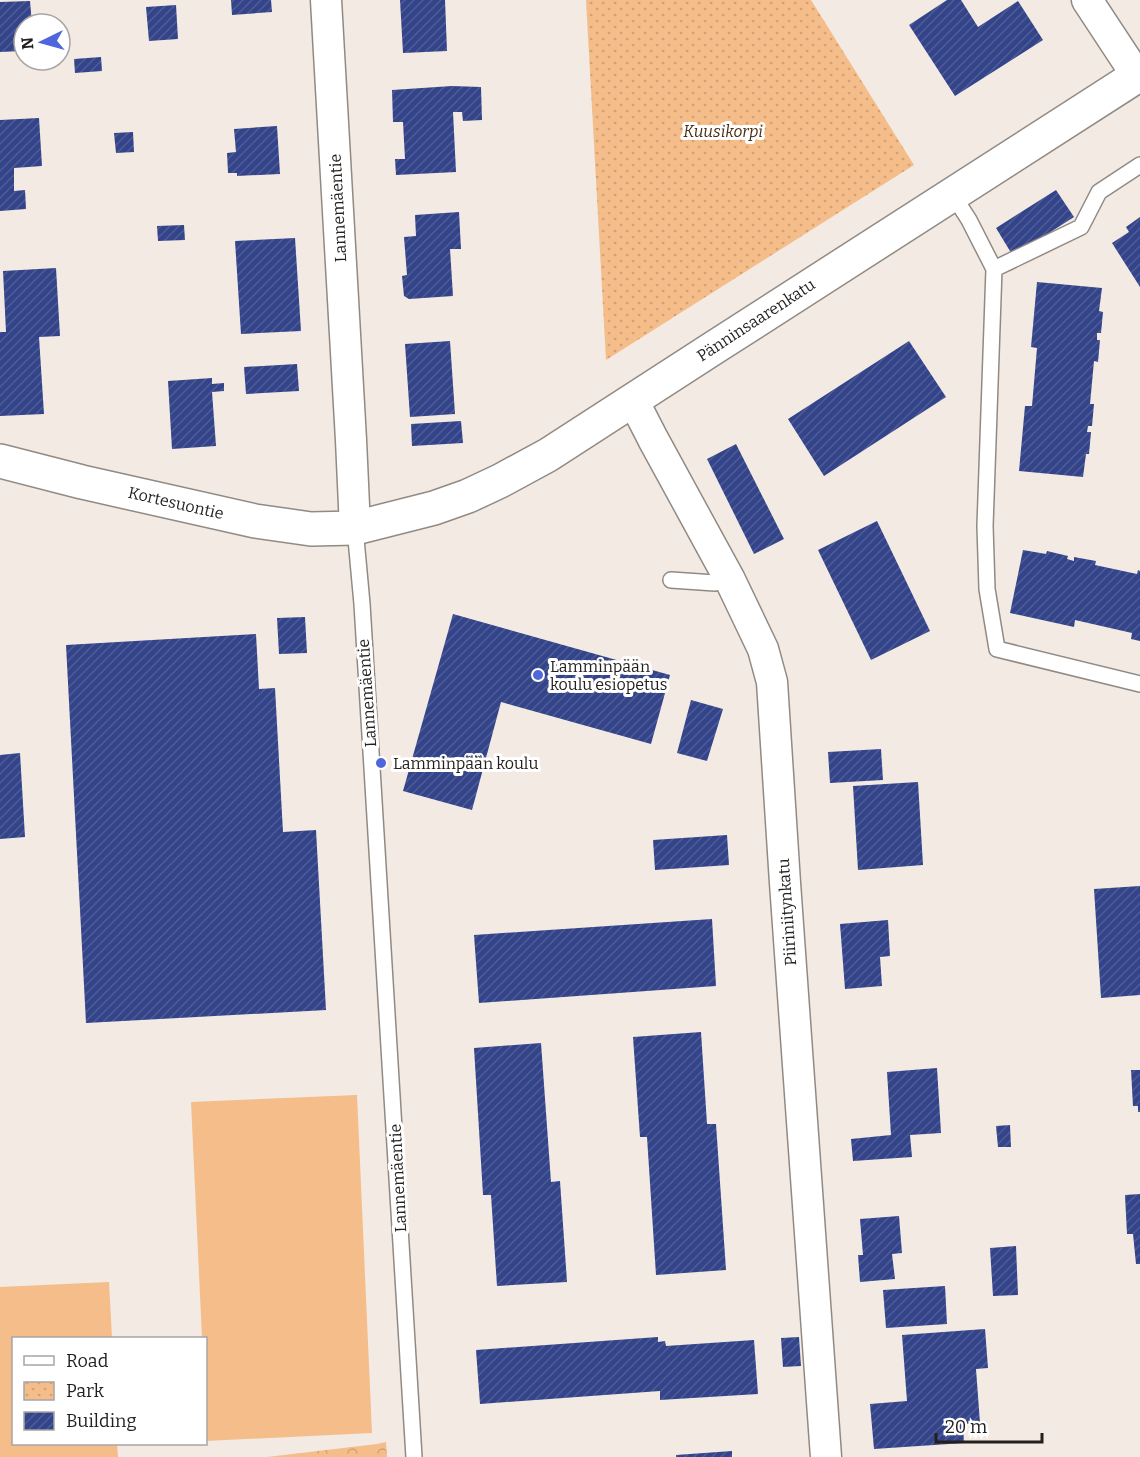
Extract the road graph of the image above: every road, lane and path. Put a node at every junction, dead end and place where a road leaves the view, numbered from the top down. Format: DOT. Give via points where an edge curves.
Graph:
graph roads {
  1 [pos="326,0"];
  2 [pos="1087,0"];
  3 [pos="1138,75"];
  4 [pos="1140,165"];
  5 [pos="953,195"];
  6 [pos="994,269"];
  7 [pos="633,400"];
  8 [pos="0,461"];
  9 [pos="355,528"];
  10 [pos="670,580"];
  11 [pos="730,580"];
  12 [pos="1140,684"];
  13 [pos="414,1457"];
  14 [pos="826,1457"];
  1 -- 9 [label="street, Lannemäentie"];
  2 -- 3 [label="street"];
  3 -- 5 [label="street, Pänninsaarenkatu"];
  4 -- 6 [label="lane" via="1099,192 1081,227"];
  5 -- 6 [label="lane"];
  5 -- 7 [label="street, Pänninsaarenkatu"];
  6 -- 12 [label="lane" via="985,526 987,589 997,650"];
  7 -- 9 [label="street, Pänninsaarenkatu" via="548,455 468,496"];
  7 -- 11 [label="street, Piiriniitynkatu"];
  8 -- 9 [label="street, Kortesuontie" via="255,521 311,529"];
  9 -- 13 [label="lane, Lannemäentie"];
  10 -- 11 [label="lane"];
  11 -- 14 [label="street, Piiriniitynkatu" via="763,649 772,682"];
}
